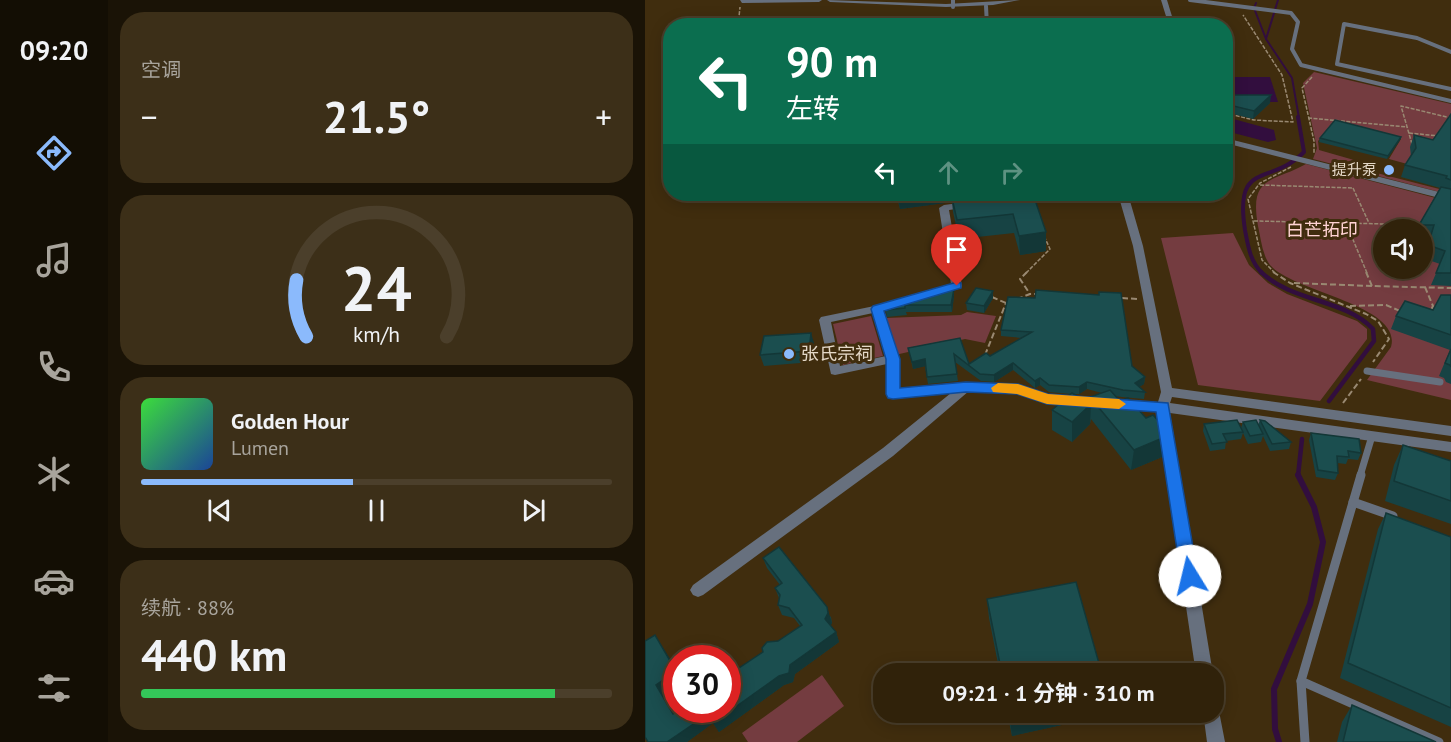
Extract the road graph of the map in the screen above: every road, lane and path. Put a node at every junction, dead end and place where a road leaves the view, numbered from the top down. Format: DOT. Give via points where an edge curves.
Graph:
graph roads {
  1 [pos="819,0"];
  2 [pos="830,0"];
  3 [pos="1017,0"];
  4 [pos="1164,0"];
  5 [pos="1190,0"];
  6 [pos="742,1"];
  7 [pos="953,4"];
  8 [pos="986,6"];
  9 [pos="1239,6"];
  10 [pos="739,18"];
  11 [pos="987,18"];
  12 [pos="1169,18"];
  13 [pos="1451,52"];
  14 [pos="1317,70"];
  15 [pos="1451,90"];
  16 [pos="1451,101"];
  17 [pos="1233,115"];
  18 [pos="1308,118"];
  19 [pos="1451,118"];
  20 [pos="1407,127"];
  21 [pos="1409,133"];
  22 [pos="1431,135"];
  23 [pos="1443,136"];
  24 [pos="1428,140"];
  25 [pos="1233,143"];
  26 [pos="1418,147"];
  27 [pos="1308,161"];
  28 [pos="1258,185"];
  29 [pos="1451,198"];
  30 [pos="1125,201"];
  31 [pos="977,203"];
  32 [pos="1254,221"];
  33 [pos="1346,223"];
  34 [pos="1369,224"];
  35 [pos="1373,224"];
  36 [pos="1046,239"];
  37 [pos="1290,283"];
  38 [pos="1372,286"];
  39 [pos="1425,287"];
  40 [pos="1451,288"];
  41 [pos="1030,294"];
  42 [pos="1042,295"];
  43 [pos="923,296"];
  44 [pos="991,297"];
  45 [pos="1113,298"];
  46 [pos="1149,299"];
  47 [pos="900,302"];
  48 [pos="1006,303"];
  49 [pos="1347,306"];
  50 [pos="877,309"];
  51 [pos="1406,313"];
  52 [pos="1426,320"];
  53 [pos="893,359"];
  54 [pos="993,362"];
  55 [pos="1367,370"];
  56 [pos="1440,382"];
  57 [pos="966,387"];
  58 [pos="1167,392"];
  59 [pos="1163,407"];
  60 [pos="1335,415"];
  61 [pos="1451,431"];
  62 [pos="1372,436"];
  63 [pos="1451,447"];
  64 [pos="1353,502"];
  65 [pos="1407,521"];
  66 [pos="698,590"];
  67 [pos="1203,663"];
  68 [pos="1301,681"];
  69 [pos="1213,723"];
  70 [pos="1216,742"];
  71 [pos="1305,742"];
  72 [pos="1439,742"];
  1 -- 6 [label="street"];
  2 -- 7 [label="street"];
  3 -- 8 [label="street"];
  4 -- 12 [label="street"];
  5 -- 9 [label="lane"];
  6 -- 10 [label="path"];
  7 -- 8 [label="street"];
  8 -- 11 [label="lane"];
  9 -- 14 [label="lane" via="1291,13 1298,24 1291,41 1297,62"];
  9 -- 17 [label="path" via="1283,77 1293,122"];
  13 -- 15 [label="lane" via="1417,38 1344,24 1337,64"];
  14 -- 16 [label="lane"];
  14 -- 18 [label="path" via="1302,88"];
  18 -- 20 [label="path"];
  18 -- 27 [label="path" via="1315,149"];
  19 -- 20 [label="path" via="1401,106"];
  20 -- 21 [label="path"];
  21 -- 22 [label="path"];
  21 -- 26 [label="path" via="1412,145"];
  22 -- 23 [label="path"];
  22 -- 24 [label="path"];
  25 -- 27 [label="street"];
  27 -- 28 [label="path" via="1276,173"];
  27 -- 29 [label="street"];
  28 -- 32 [label="path" via="1248,199"];
  28 -- 34 [label="path" via="1353,188"];
  30 -- 46 [label="street"];
  31 -- 43 [label="street" via="944,208 957,286"];
  32 -- 33 [label="path"];
  32 -- 37 [label="path" via="1262,260"];
  33 -- 34 [label="path"];
  33 -- 38 [label="path"];
  34 -- 35 [label="path"];
  36 -- 41 [label="path" via="1050,249 1020,279"];
  37 -- 38 [label="path"];
  37 -- 49 [label="path"];
  38 -- 39 [label="path"];
  39 -- 40 [label="path"];
  39 -- 52 [label="path" via="1433,306"];
  41 -- 42 [label="path"];
  41 -- 48 [label="path"];
  44 -- 48 [label="path"];
  45 -- 46 [label="path"];
  46 -- 58 [label="street"];
  47 -- 50 [label="street"];
  48 -- 54 [label="path" via="984,355"];
  49 -- 51 [label="path" via="1386,305"];
  49 -- 55 [label="path" via="1377,321 1389,339"];
  50 -- 53 [label="street"];
  50 -- 53 [label="street" via="825,320 835,371"];
  53 -- 57 [label="street" via="893,394"];
  55 -- 56 [label="lane"];
  55 -- 60 [label="path"];
  57 -- 59 [label="street" via="1018,389 1047,399"];
  57 -- 66 [label="street" via="888,452"];
  58 -- 59 [label="street"];
  58 -- 60 [label="street"];
  59 -- 62 [label="street"];
  59 -- 67 [label="street"];
  60 -- 61 [label="street"];
  62 -- 63 [label="street"];
  62 -- 64 [label="lane"];
  64 -- 65 [label="lane"];
  64 -- 68 [label="lane"];
  68 -- 71 [label="lane"];
  68 -- 72 [label="lane"];
  69 -- 70 [label="street"];
}
